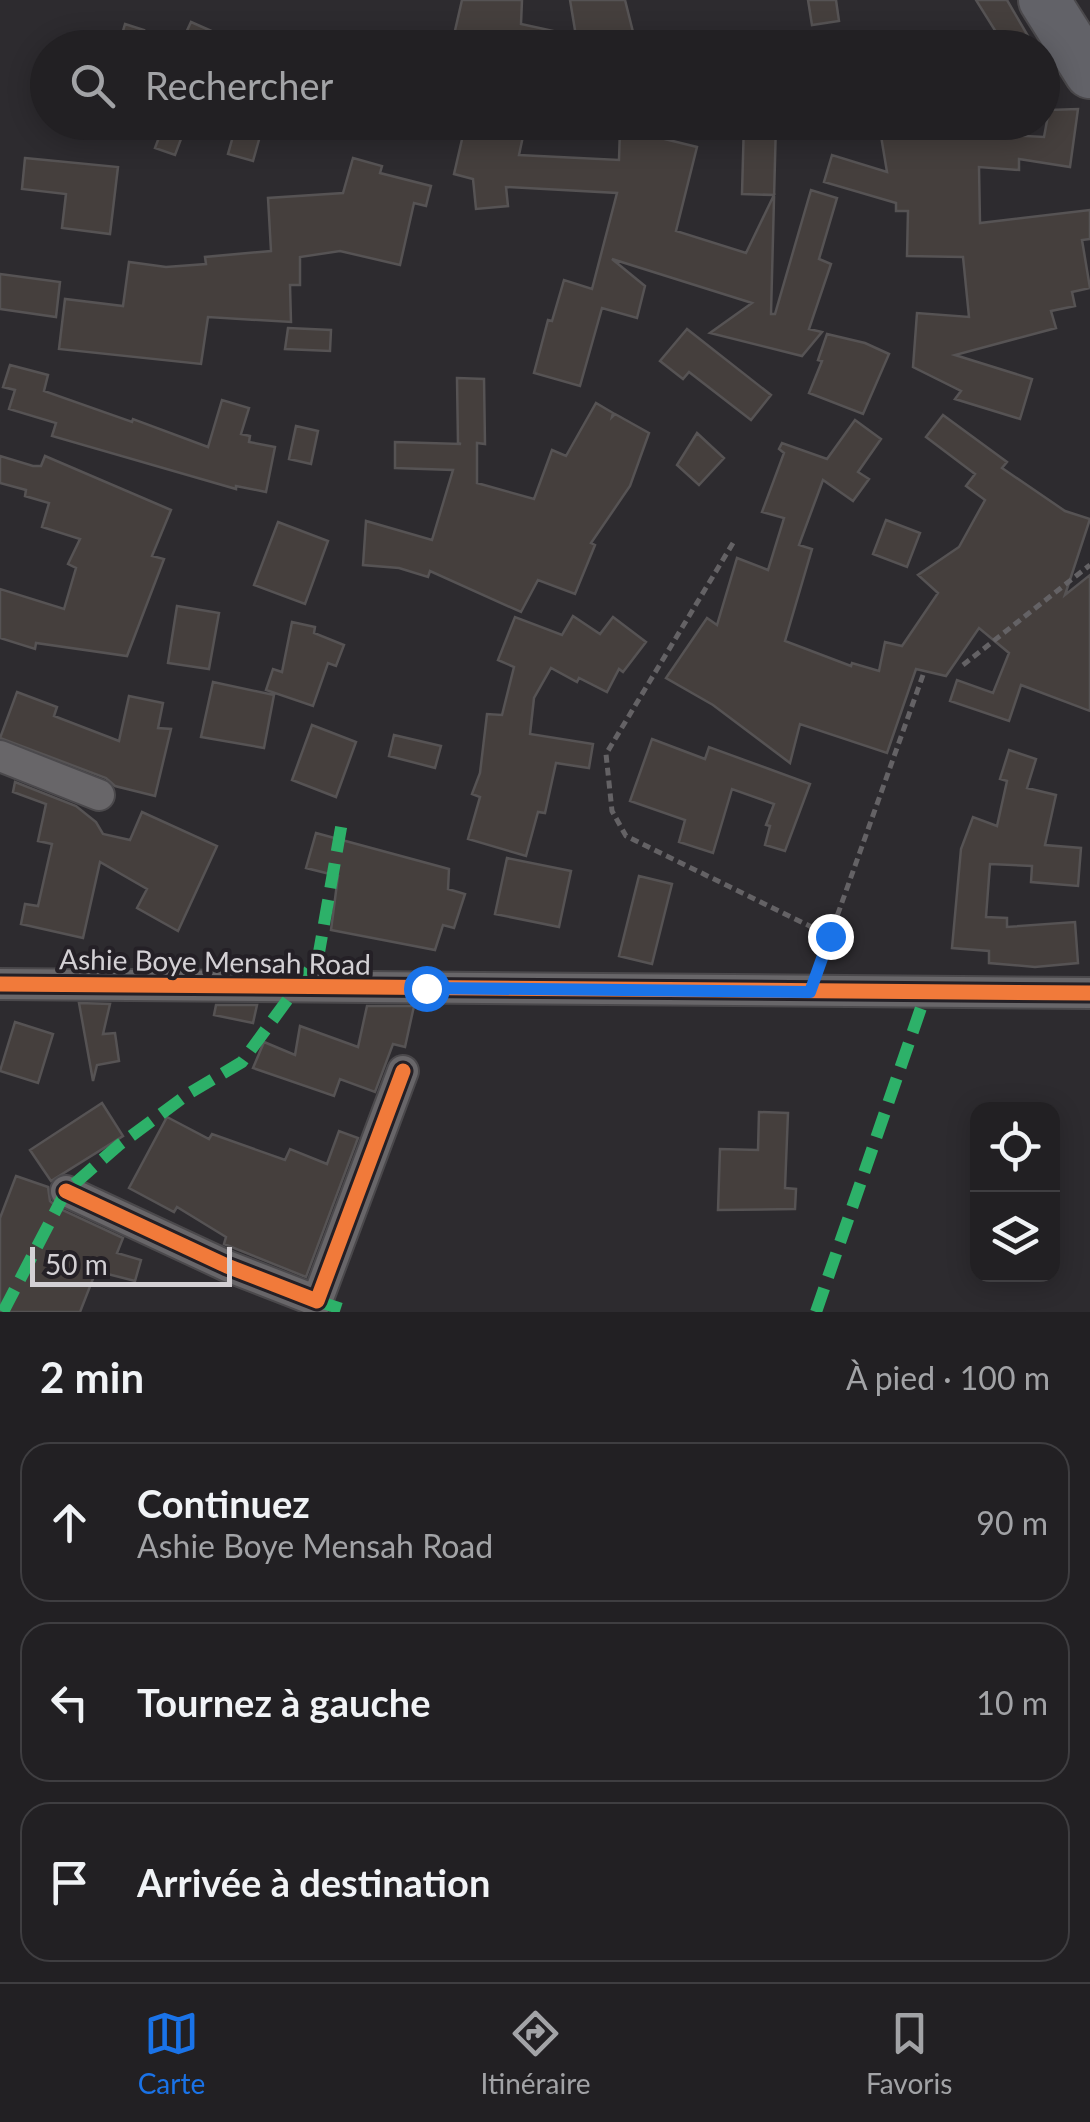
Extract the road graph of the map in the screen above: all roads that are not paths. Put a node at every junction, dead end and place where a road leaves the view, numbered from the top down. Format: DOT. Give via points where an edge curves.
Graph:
graph roads {
  1 [pos="1044,0"];
  2 [pos="1090,73"];
  3 [pos="0,756"];
  4 [pos="99,795"];
  5 [pos="0,984"];
  6 [pos="1090,993"];
  7 [pos="404,1071"];
  8 [pos="66,1190"];
  9 [pos="315,1307"];
  1 -- 2 [label="highway"];
  3 -- 4 [label="street"];
  5 -- 6 [label="street, Ashie Boye Mensah Road"];
  7 -- 9 [label="street"];
  8 -- 9 [label="street"];
}
